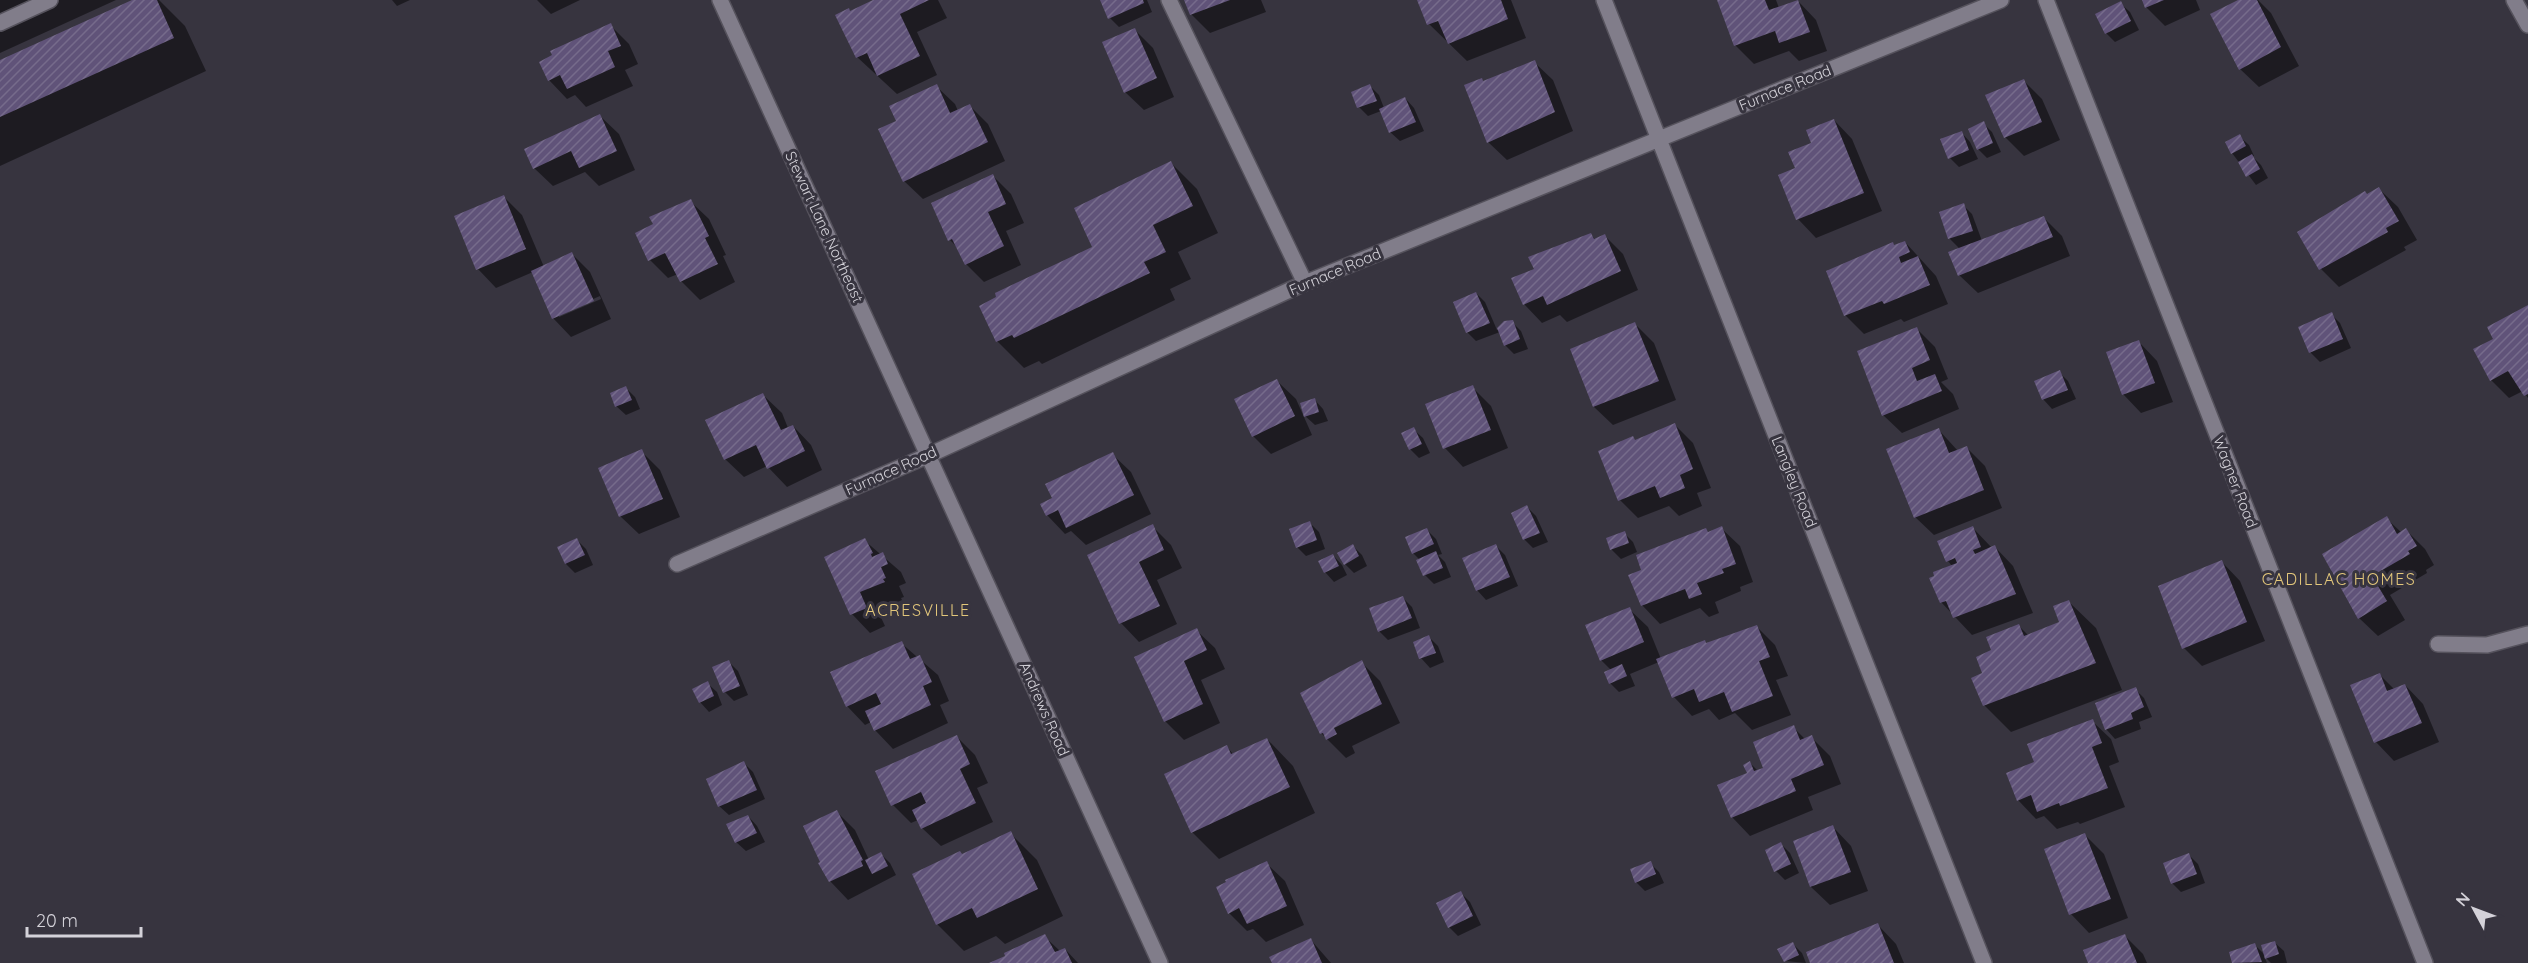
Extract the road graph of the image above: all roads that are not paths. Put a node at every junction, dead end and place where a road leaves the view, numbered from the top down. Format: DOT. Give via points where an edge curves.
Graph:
graph roads {
  1 [pos="50,0"];
  2 [pos="720,0"];
  3 [pos="1169,0"];
  4 [pos="1604,0"];
  5 [pos="2001,0"];
  6 [pos="2046,0"];
  7 [pos="2514,0"];
  8 [pos="0,23"];
  9 [pos="2528,25"];
  10 [pos="1659,140"];
  11 [pos="1305,283"];
  12 [pos="929,455"];
  13 [pos="677,564"];
  14 [pos="2528,634"];
  15 [pos="2438,644"];
  16 [pos="1160,963"];
  17 [pos="1984,963"];
  18 [pos="2425,963"];
  1 -- 8 [label="street"];
  2 -- 12 [label="street, Stewart Lane Northeast"];
  3 -- 11 [label="street"];
  4 -- 10 [label="street, Langley Road"];
  5 -- 10 [label="street, Furnace Road"];
  6 -- 18 [label="street, Wagner Road"];
  7 -- 9 [label="street"];
  10 -- 11 [label="street, Furnace Road"];
  10 -- 17 [label="street, Langley Road"];
  11 -- 12 [label="street, Furnace Road"];
  12 -- 13 [label="street, Furnace Road"];
  12 -- 16 [label="street, Andrews Road"];
  14 -- 15 [label="street" via="2487,645"];
}
